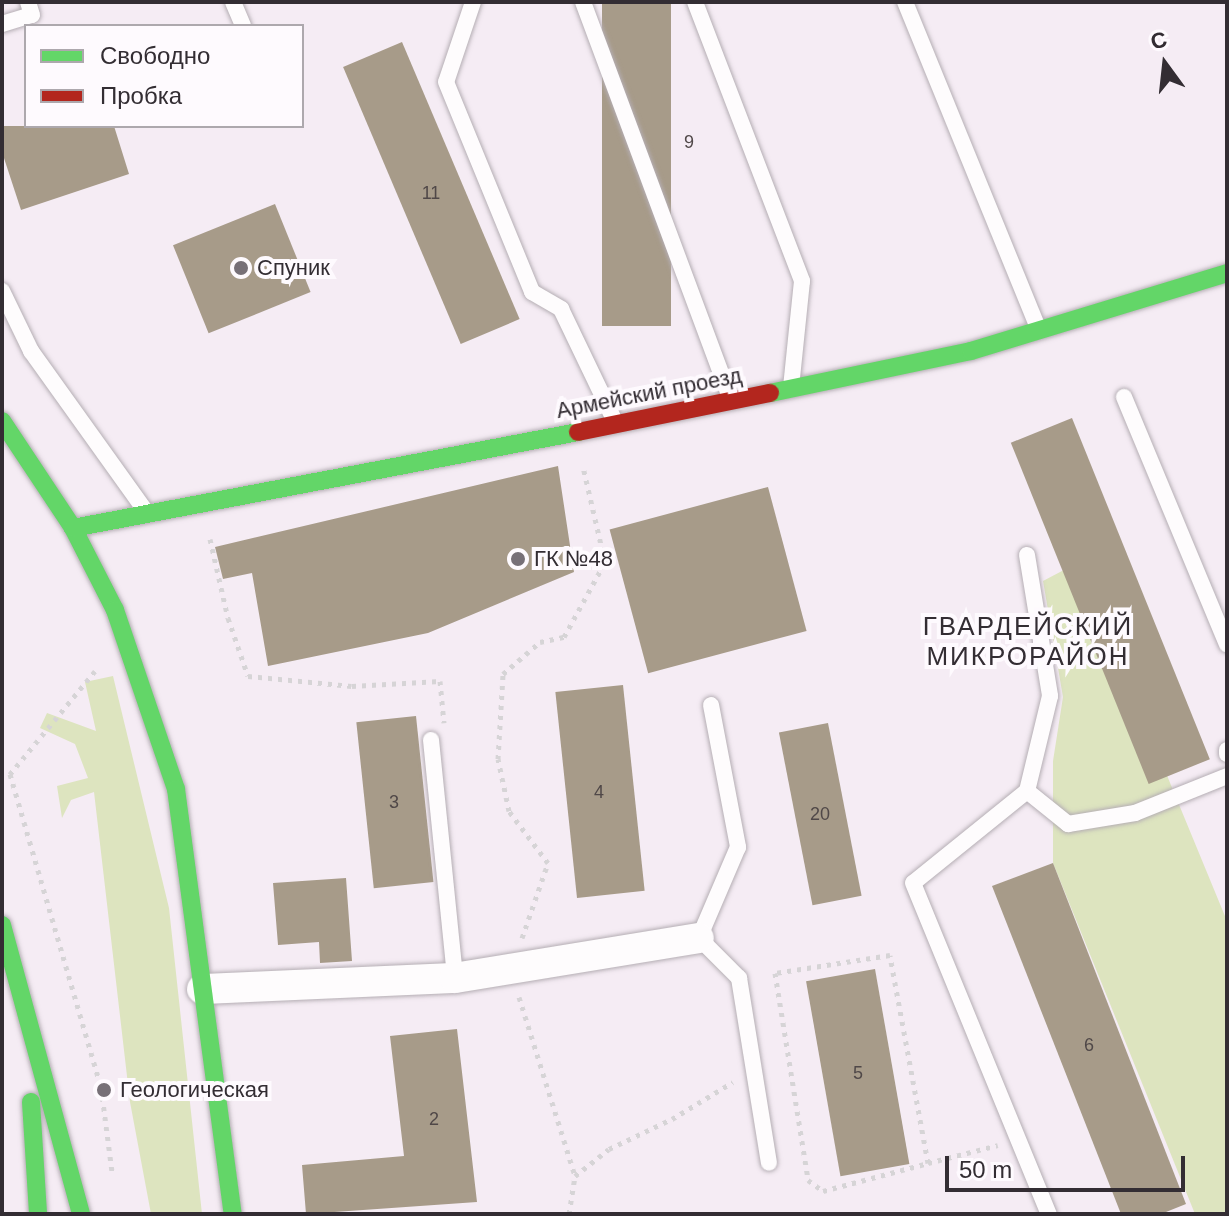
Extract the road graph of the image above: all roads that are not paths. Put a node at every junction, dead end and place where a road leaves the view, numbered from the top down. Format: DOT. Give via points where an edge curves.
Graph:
graph roads {
  1 [pos="28,2"];
  2 [pos="233,2"];
  3 [pos="473,2"];
  4 [pos="583,2"];
  5 [pos="695,2"];
  6 [pos="905,2"];
  7 [pos="2,24"];
  8 [pos="242,24"];
  9 [pos="1227,273"];
  10 [pos="2,291"];
  11 [pos="1041,333"];
  12 [pos="791,388"];
  13 [pos="1124,397"];
  14 [pos="731,401"];
  15 [pos="2,421"];
  16 [pos="617,425"];
  17 [pos="147,514"];
  18 [pos="73,528"];
  19 [pos="1027,555"];
  20 [pos="1227,644"];
  21 [pos="711,705"];
  22 [pos="431,740"];
  23 [pos="1227,776"];
  24 [pos="1027,791"];
  25 [pos="2,925"];
  26 [pos="699,938"];
  27 [pos="455,978"];
  28 [pos="202,989"];
  29 [pos="26,1016"];
  30 [pos="769,1163"];
  31 [pos="38,1214"];
  32 [pos="66,1214"];
  33 [pos="81,1214"];
  34 [pos="233,1214"];
  35 [pos="1049,1214"];
  1 -- 7 [label="lane" via="32,15"];
  2 -- 8 [label="lane"];
  3 -- 16 [label="lane" via="446,82 532,292 561,309"];
  4 -- 14 [label="lane"];
  5 -- 12 [label="lane" via="802,281"];
  6 -- 11 [label="lane"];
  9 -- 11 [label="street, Армейский проезд"];
  10 -- 17 [label="lane" via="31,351"];
  11 -- 12 [label="street, Армейский проезд"];
  12 -- 14 [label="street, Армейский проезд"];
  13 -- 20 [label="lane"];
  14 -- 16 [label="street, Армейский проезд"];
  15 -- 18 [label="street"];
  16 -- 17 [label="street, Армейский проезд"];
  17 -- 18 [label="street, Армейский проезд"];
  18 -- 28 [label="street" via="124,636 176,789"];
  19 -- 24 [label="lane" via="1050,696"];
  21 -- 26 [label="lane" via="738,847"];
  22 -- 27 [label="lane"];
  23 -- 24 [label="lane" via="1135,813 1068,824"];
  24 -- 35 [label="lane" via="913,883"];
  25 -- 29 [label="street"];
  26 -- 27 [label="street"];
  26 -- 30 [label="lane" via="739,978"];
  27 -- 28 [label="street"];
  28 -- 34 [label="street"];
  29 -- 31 [label="street"];
  29 -- 32 [label="street"];
  29 -- 33 [label="street"];
}
